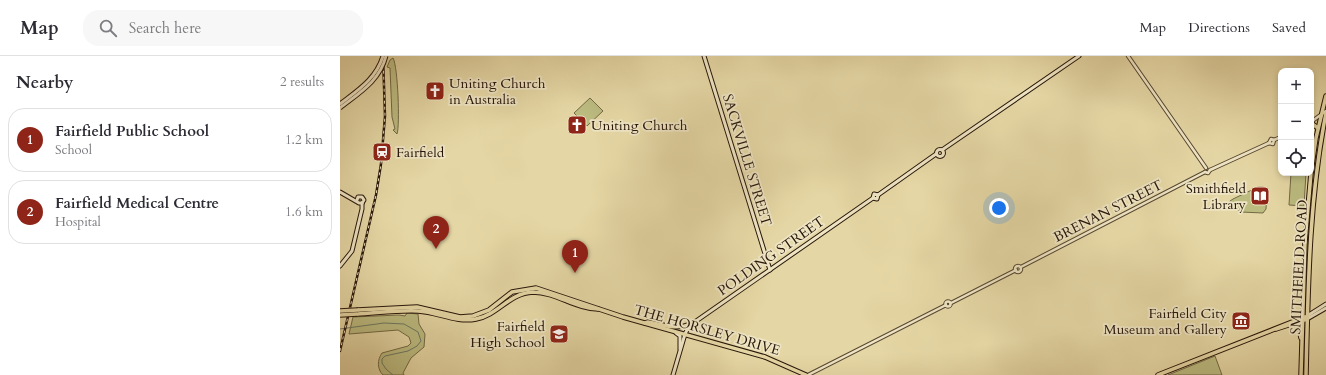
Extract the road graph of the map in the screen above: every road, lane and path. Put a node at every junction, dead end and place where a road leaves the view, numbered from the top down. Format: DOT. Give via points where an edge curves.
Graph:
graph roads {
  1 [pos="384,56"];
  2 [pos="704,56"];
  3 [pos="1079,56"];
  4 [pos="1128,56"];
  5 [pos="1326,96"];
  6 [pos="340,104"];
  7 [pos="340,108"];
  8 [pos="1326,112"];
  9 [pos="1321,115"];
  10 [pos="1325,118"];
  11 [pos="1314,120"];
  12 [pos="1314,125"];
  13 [pos="1318,128"];
  14 [pos="1278,138"];
  15 [pos="1322,144"];
  16 [pos="1314,154"];
  17 [pos="1206,170"];
  18 [pos="1210,170"];
  19 [pos="1311,176"];
  20 [pos="340,192"];
  21 [pos="357,200"];
  22 [pos="362,203"];
  23 [pos="340,266"];
  24 [pos="770,270"];
  25 [pos="1308,304"];
  26 [pos="1326,304"];
  27 [pos="1326,308"];
  28 [pos="1318,309"];
  29 [pos="340,311"];
  30 [pos="358,312"];
  31 [pos="340,315"];
  32 [pos="1307,317"];
  33 [pos="1302,320"];
  34 [pos="644,323"];
  35 [pos="691,324"];
  36 [pos="1293,325"];
  37 [pos="1271,330"];
  38 [pos="675,332"];
  39 [pos="685,334"];
  40 [pos="1302,340"];
  41 [pos="680,351"];
  42 [pos="819,371"];
  43 [pos="673,375"];
  44 [pos="807,375"];
  45 [pos="815,375"];
  46 [pos="1158,375"];
  47 [pos="1301,375"];
  48 [pos="1306,375"];
  1 -- 6 [label="main road, bridge" via="372,79"];
  1 -- 7 [label="main road, bridge" via="382,68 373,82"];
  2 -- 24 [label="main road, SACKVILLE STREET"];
  3 -- 24 [label="main road, POLDING STREET" via="942,150 942,156 936,154 878,195 877,200 872,198"];
  4 -- 17 [label="street"];
  5 -- 9 [label="main road, SMITHFIELD ROAD"];
  8 -- 9 [label="street"];
  8 -- 10 [label="main road, SMITHFIELD ROAD"];
  9 -- 11 [label="street"];
  9 -- 13 [label="main road, SMITHFIELD ROAD"];
  10 -- 15 [label="main road"];
  10 -- 25 [label="main road, SMITHFIELD ROAD" via="1315,176"];
  12 -- 13 [label="main road"];
  13 -- 16 [label="main road, SMITHFIELD ROAD"];
  14 -- 18 [label="street" via="1271,139"];
  17 -- 18 [label="street"];
  17 -- 18 [label="street, BRENAN STREET" via="1208,174"];
  17 -- 42 [label="street, BRENAN STREET" via="1021,267 1020,271 1016,270"];
  19 -- 33 [label="main road, SMITHFIELD ROAD"];
  20 -- 21 [label="main road"];
  21 -- 22 [label="main road"];
  21 -- 22 [label="main road" via="358,197 362,197"];
  22 -- 23 [label="main road" via="353,250"];
  24 -- 35 [label="main road, POLDING STREET"];
  25 -- 28 [label="main road" via="1313,310"];
  25 -- 32 [label="main road, SMITHFIELD ROAD"];
  26 -- 28 [label="main road"];
  27 -- 32 [label="main road"];
  28 -- 32 [label="main road"];
  29 -- 30 [label="main road, THE HORSLEY DRIVE, bridge"];
  30 -- 31 [label="main road, bridge"];
  30 -- 34 [label="main road, THE HORSLEY DRIVE" via="417,307 460,316 473,316 489,310 512,292 536,288"];
  32 -- 33 [label="main road"];
  32 -- 48 [label="main road, SMITHFIELD ROAD"];
  33 -- 36 [label="main road"];
  33 -- 37 [label="main road"];
  33 -- 40 [label="main road, SMITHFIELD ROAD"];
  34 -- 35 [label="main road" via="672,328"];
  34 -- 38 [label="main road, THE HORSLEY DRIVE"];
  35 -- 39 [label="main road, POLDING STREET"];
  36 -- 37 [label="main road"];
  36 -- 40 [label="main road" via="1299,329"];
  37 -- 46 [label="main road"];
  38 -- 39 [label="main road, THE HORSLEY DRIVE"];
  38 -- 41 [label="main road" via="680,336"];
  39 -- 41 [label="main road, POLDING STREET"];
  39 -- 44 [label="main road, THE HORSLEY DRIVE" via="766,357"];
  40 -- 47 [label="main road, SMITHFIELD ROAD"];
  41 -- 43 [label="main road, POLDING STREET"];
  42 -- 44 [label="street"];
  42 -- 45 [label="street"];
}
